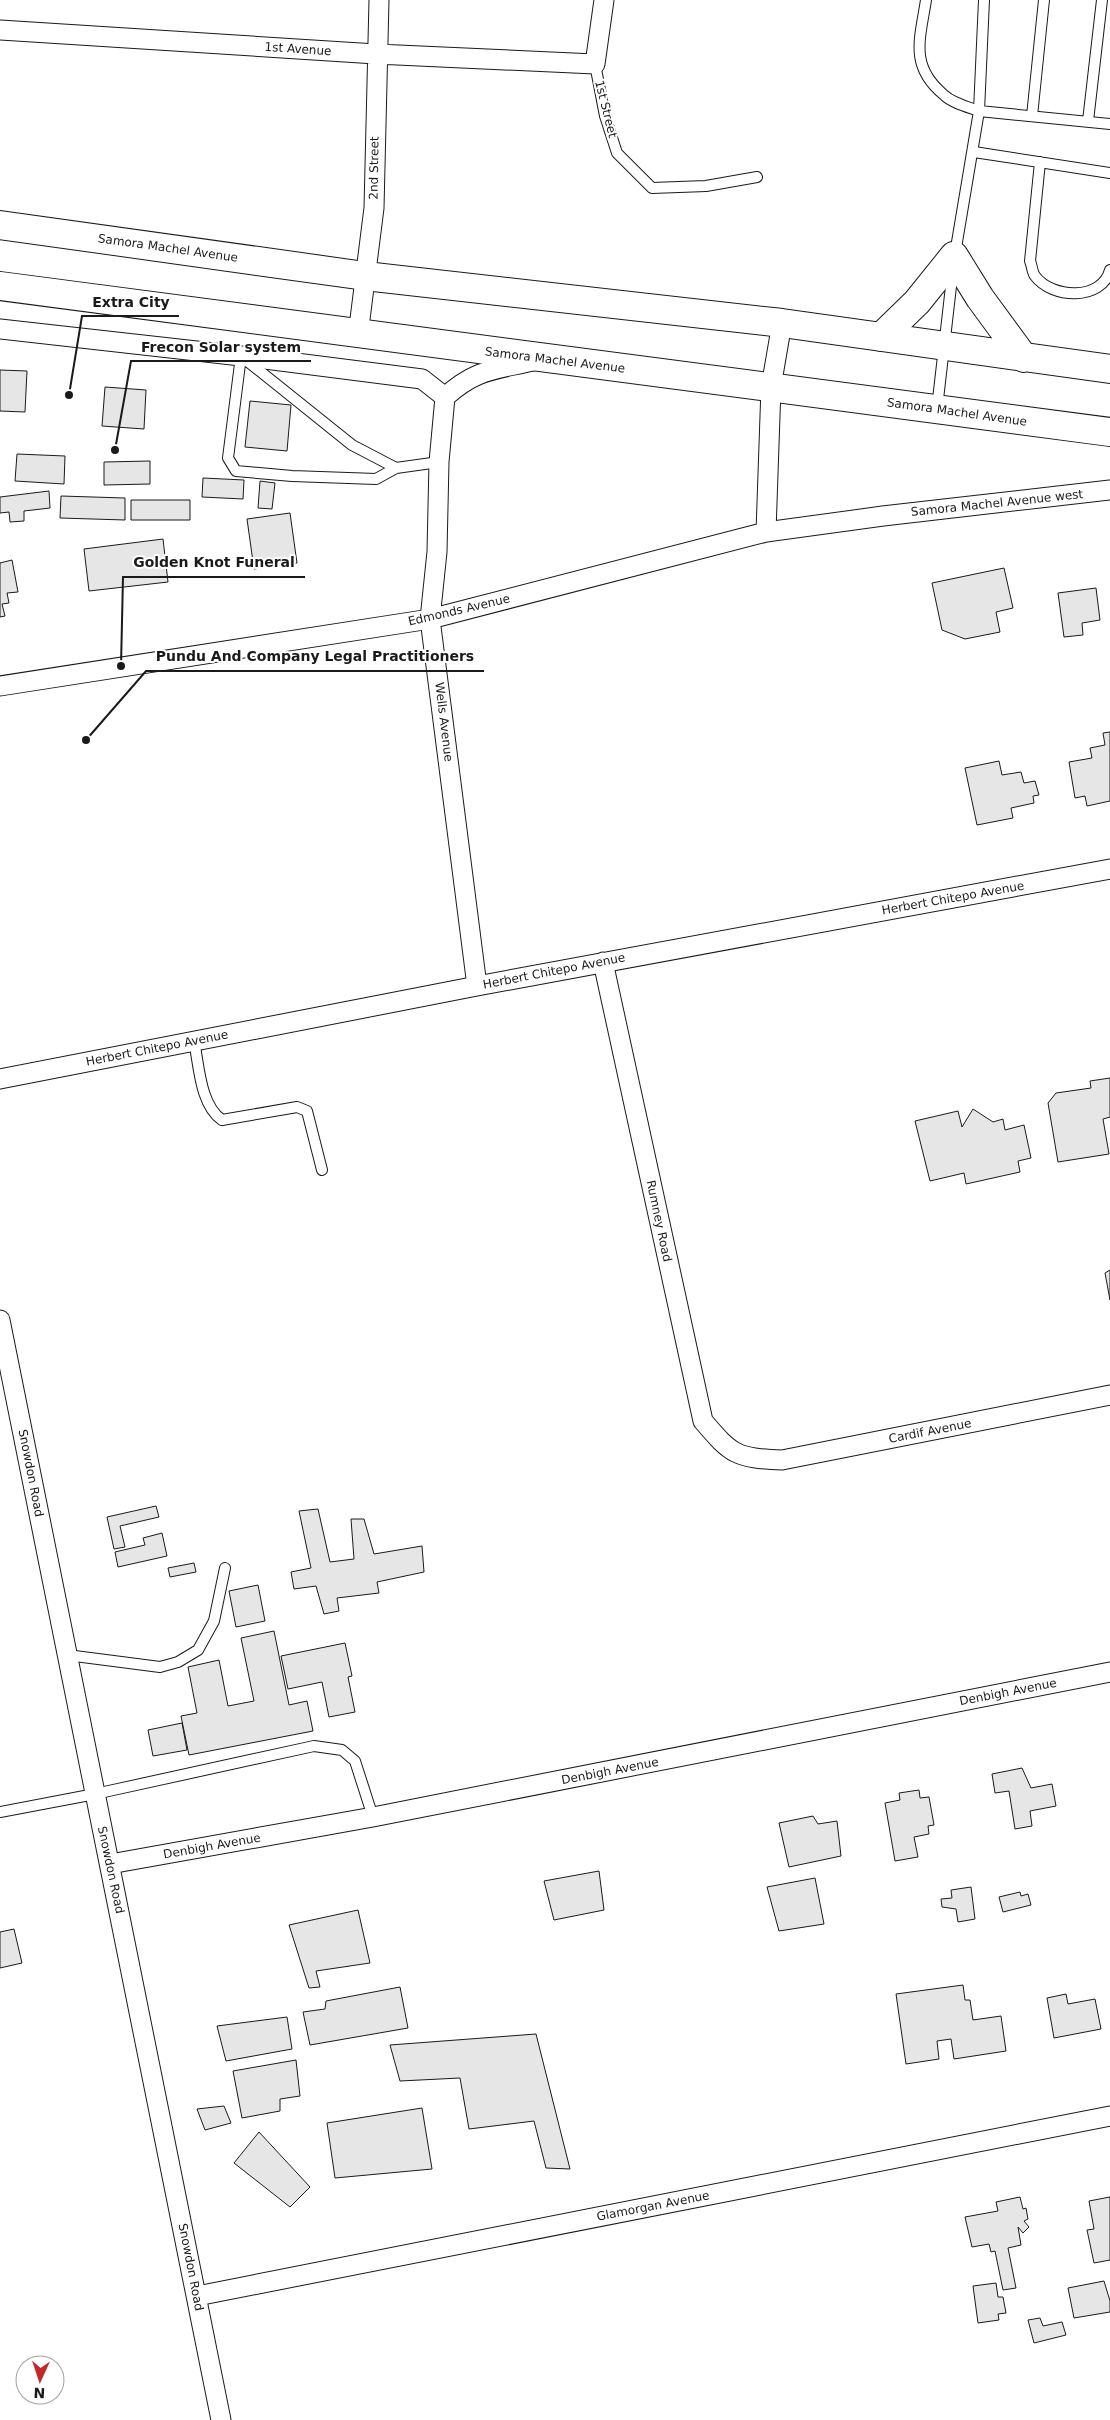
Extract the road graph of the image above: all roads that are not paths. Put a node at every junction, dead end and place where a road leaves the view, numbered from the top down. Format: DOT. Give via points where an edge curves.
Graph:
graph roads {
  1 [pos="379,0"];
  2 [pos="604,0"];
  3 [pos="926,0"];
  4 [pos="984,0"];
  5 [pos="1044,0"];
  6 [pos="1102,0"];
  7 [pos="0,30"];
  8 [pos="376,54"];
  9 [pos="595,64"];
  10 [pos="979,111"];
  11 [pos="1032,116"];
  12 [pos="1088,121"];
  13 [pos="1110,124"];
  14 [pos="974,152"];
  15 [pos="1040,162"];
  16 [pos="1110,173"];
  17 [pos="757,178"];
  18 [pos="0,225"];
  19 [pos="954,256"];
  20 [pos="1110,270"];
  21 [pos="365,276"];
  22 [pos="0,286"];
  23 [pos="782,323"];
  24 [pos="0,329"];
  25 [pos="358,335"];
  26 [pos="881,337"];
  27 [pos="943,347"];
  28 [pos="241,356"];
  29 [pos="547,358"];
  30 [pos="1024,358"];
  31 [pos="1110,369"];
  32 [pos="770,387"];
  33 [pos="446,397"];
  34 [pos="936,409"];
  35 [pos="1110,432"];
  36 [pos="439,462"];
  37 [pos="396,468"];
  38 [pos="1110,490"];
  39 [pos="883,516"];
  40 [pos="766,532"];
  41 [pos="430,619"];
  42 [pos="0,686"];
  43 [pos="1110,870"];
  44 [pos="603,962"];
  45 [pos="477,986"];
  46 [pos="194,1041"];
  47 [pos="0,1079"];
  48 [pos="322,1170"];
  49 [pos="0,1320"];
  50 [pos="1110,1395"];
  51 [pos="749,1458"];
  52 [pos="225,1568"];
  53 [pos="67,1655"];
  54 [pos="1110,1672"];
  55 [pos="94,1794"];
  56 [pos="0,1812"];
  57 [pos="373,1818"];
  58 [pos="110,1864"];
  59 [pos="1110,2116"];
  60 [pos="197,2296"];
  61 [pos="221,2420"];
  1 -- 8 [label="street, 2nd Street"];
  2 -- 9 [label="street, 1st Street"];
  3 -- 10 [label="lane" via="918,48 923,72 944,96"];
  4 -- 10 [label="lane"];
  5 -- 11 [label="lane"];
  6 -- 12 [label="lane"];
  7 -- 8 [label="street, 1st Avenue"];
  8 -- 9 [label="street, 1st Avenue"];
  8 -- 21 [label="street, 2nd Street" via="374,208"];
  9 -- 17 [label="lane, 1st Street" via="617,152 652,188 706,186"];
  10 -- 11 [label="lane"];
  10 -- 14 [label="lane"];
  11 -- 12 [label="lane"];
  12 -- 13 [label="lane"];
  14 -- 15 [label="lane"];
  14 -- 19 [label="lane"];
  15 -- 16 [label="lane"];
  15 -- 20 [label="lane" via="1030,261 1034,275 1048,287 1076,295 1097,287"];
  18 -- 21 [label="highway, Samora Machel Avenue"];
  19 -- 26 [label="highway" via="917,302"];
  19 -- 27 [label="lane"];
  19 -- 30 [label="highway"];
  21 -- 23 [label="highway, Samora Machel Avenue"];
  21 -- 25 [label="street, 2nd Street"];
  22 -- 25 [label="highway, Samora Machel Avenue"];
  23 -- 26 [label="highway, Samora Machel Avenue"];
  23 -- 32 [label="street"];
  24 -- 28 [label="street"];
  25 -- 29 [label="highway, Samora Machel Avenue"];
  26 -- 27 [label="highway, Samora Machel Avenue"];
  27 -- 30 [label="highway, Samora Machel Avenue"];
  27 -- 34 [label="lane"];
  28 -- 33 [label="street" via="422,380"];
  28 -- 37 [label="lane" via="352,445"];
  28 -- 37 [label="lane" via="228,458 236,471 376,479"];
  29 -- 32 [label="highway, Samora Machel Avenue"];
  29 -- 33 [label="street" via="476,374"];
  30 -- 31 [label="highway, Samora Machel Avenue"];
  32 -- 34 [label="highway, Samora Machel Avenue"];
  32 -- 40 [label="street"];
  33 -- 36 [label="street, Wells Avenue"];
  34 -- 35 [label="highway, Samora Machel Avenue"];
  36 -- 37 [label="lane"];
  36 -- 41 [label="street, Wells Avenue" via="437,552"];
  38 -- 39 [label="street, Samora Machel Avenue west"];
  39 -- 40 [label="street, Edmonds Avenue"];
  40 -- 41 [label="street, Edmonds Avenue"];
  41 -- 42 [label="street, Edmonds Avenue"];
  41 -- 45 [label="street, Wells Avenue"];
  43 -- 44 [label="street, Herbert Chitepo Avenue"];
  44 -- 45 [label="street, Herbert Chitepo Avenue"];
  44 -- 51 [label="street, Rumney Road" via="703,1421 725,1447"];
  45 -- 46 [label="street, Herbert Chitepo Avenue"];
  46 -- 47 [label="street, Herbert Chitepo Avenue"];
  46 -- 48 [label="lane" via="203,1089 215,1115 222,1120 297,1106 307,1111"];
  49 -- 53 [label="street, Snowdon Road"];
  50 -- 51 [label="street, Cardif Avenue" via="782,1460"];
  52 -- 53 [label="lane" via="214,1621 198,1650 178,1662 160,1667"];
  53 -- 55 [label="street, Snowdon Road"];
  54 -- 57 [label="street, Denbigh Avenue"];
  55 -- 56 [label="lane"];
  55 -- 57 [label="lane" via="314,1746 342,1750 355,1761"];
  55 -- 58 [label="street, Snowdon Road"];
  57 -- 58 [label="street, Denbigh Avenue"];
  58 -- 60 [label="street, Snowdon Road"];
  59 -- 60 [label="street, Glamorgan Avenue"];
  60 -- 61 [label="street, Snowdon Road"];
}
